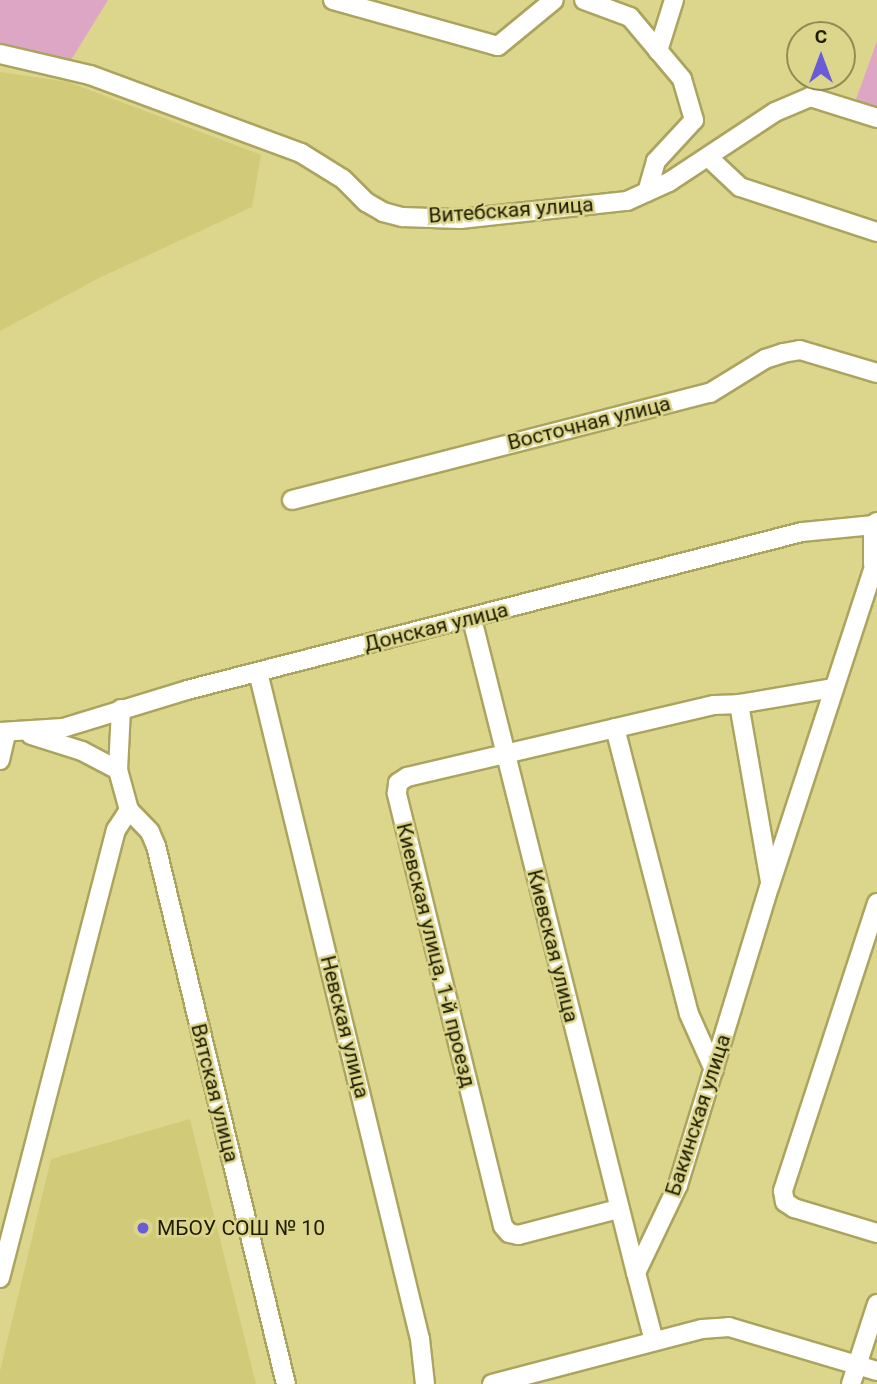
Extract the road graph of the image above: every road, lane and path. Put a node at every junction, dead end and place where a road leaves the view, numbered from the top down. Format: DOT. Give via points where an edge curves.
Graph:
graph roads {
  1 [pos="333,0"];
  2 [pos="554,0"];
  3 [pos="584,0"];
  4 [pos="674,0"];
  5 [pos="659,51"];
  6 [pos="0,54"];
  7 [pos="877,118"];
  8 [pos="708,157"];
  9 [pos="647,192"];
  10 [pos="877,232"];
  11 [pos="877,373"];
  12 [pos="292,500"];
  13 [pos="875,524"];
  14 [pos="875,561"];
  15 [pos="472,619"];
  16 [pos="258,672"];
  17 [pos="834,688"];
  18 [pos="739,704"];
  19 [pos="121,709"];
  20 [pos="615,728"];
  21 [pos="9,732"];
  22 [pos="505,753"];
  23 [pos="0,760"];
  24 [pos="118,770"];
  25 [pos="129,810"];
  26 [pos="770,886"];
  27 [pos="877,904"];
  28 [pos="714,1070"];
  29 [pos="618,1209"];
  30 [pos="877,1233"];
  31 [pos="636,1273"];
  32 [pos="0,1278"];
  33 [pos="877,1304"];
  34 [pos="654,1341"];
  35 [pos="857,1365"];
  36 [pos="877,1371"];
  37 [pos="286,1384"];
  38 [pos="425,1384"];
  39 [pos="492,1384"];
  40 [pos="851,1384"];
  1 -- 2 [label="street" via="498,46"];
  3 -- 5 [label="street" via="630,17"];
  4 -- 5 [label="street"];
  5 -- 9 [label="street" via="682,79 694,120 656,162"];
  6 -- 9 [label="street, Витебская улица" via="90,75 301,153 343,179 366,202 402,217 460,219 526,213 627,201"];
  7 -- 8 [label="street, Витебская улица" via="810,97 775,112"];
  8 -- 9 [label="street, Витебская улица"];
  8 -- 10 [label="street" via="740,187"];
  11 -- 12 [label="street, Восточная улица" via="800,349 765,359 710,393"];
  13 -- 14 [label="street, Бакинская улица"];
  13 -- 15 [label="street, Донская улица" via="802,532"];
  14 -- 17 [label="street, Бакинская улица"];
  15 -- 16 [label="street, Донская улица"];
  15 -- 22 [label="street, Киевская улица"];
  16 -- 19 [label="street, Донская улица"];
  16 -- 38 [label="street, Невская улица" via="417,1325"];
  17 -- 18 [label="street, Киевская улица, 1-й проезд"];
  17 -- 26 [label="street, Бакинская улица"];
  18 -- 20 [label="street, Киевская улица, 1-й проезд" via="713,705"];
  18 -- 26 [label="street, Бакинская улица"];
  19 -- 21 [label="street, Донская улица" via="63,728"];
  19 -- 24 [label="street, Вятская улица"];
  20 -- 22 [label="street, Киевская улица, 1-й проезд"];
  20 -- 28 [label="street" via="689,1014"];
  21 -- 23 [label="street"];
  21 -- 24 [label="street" via="82,751"];
  22 -- 29 [label="street, Киевская улица"];
  22 -- 29 [label="street, Киевская улица, 1-й проезд" via="407,777 398,783 397,793 503,1226 518,1235"];
  24 -- 25 [label="street, Вятская улица"];
  25 -- 32 [label="street" via="116,830"];
  25 -- 37 [label="street, Вятская улица" via="150,832 156,846"];
  26 -- 28 [label="street, Бакинская улица"];
  27 -- 30 [label="street" via="783,1191 785,1202 794,1208"];
  28 -- 31 [label="street, Бакинская улица" via="678,1185"];
  29 -- 31 [label="street, Киевская улица"];
  31 -- 34 [label="street"];
  33 -- 35 [label="street"];
  34 -- 35 [label="street" via="729,1326"];
  34 -- 39 [label="street"];
  35 -- 36 [label="street"];
  35 -- 40 [label="street"];
}
